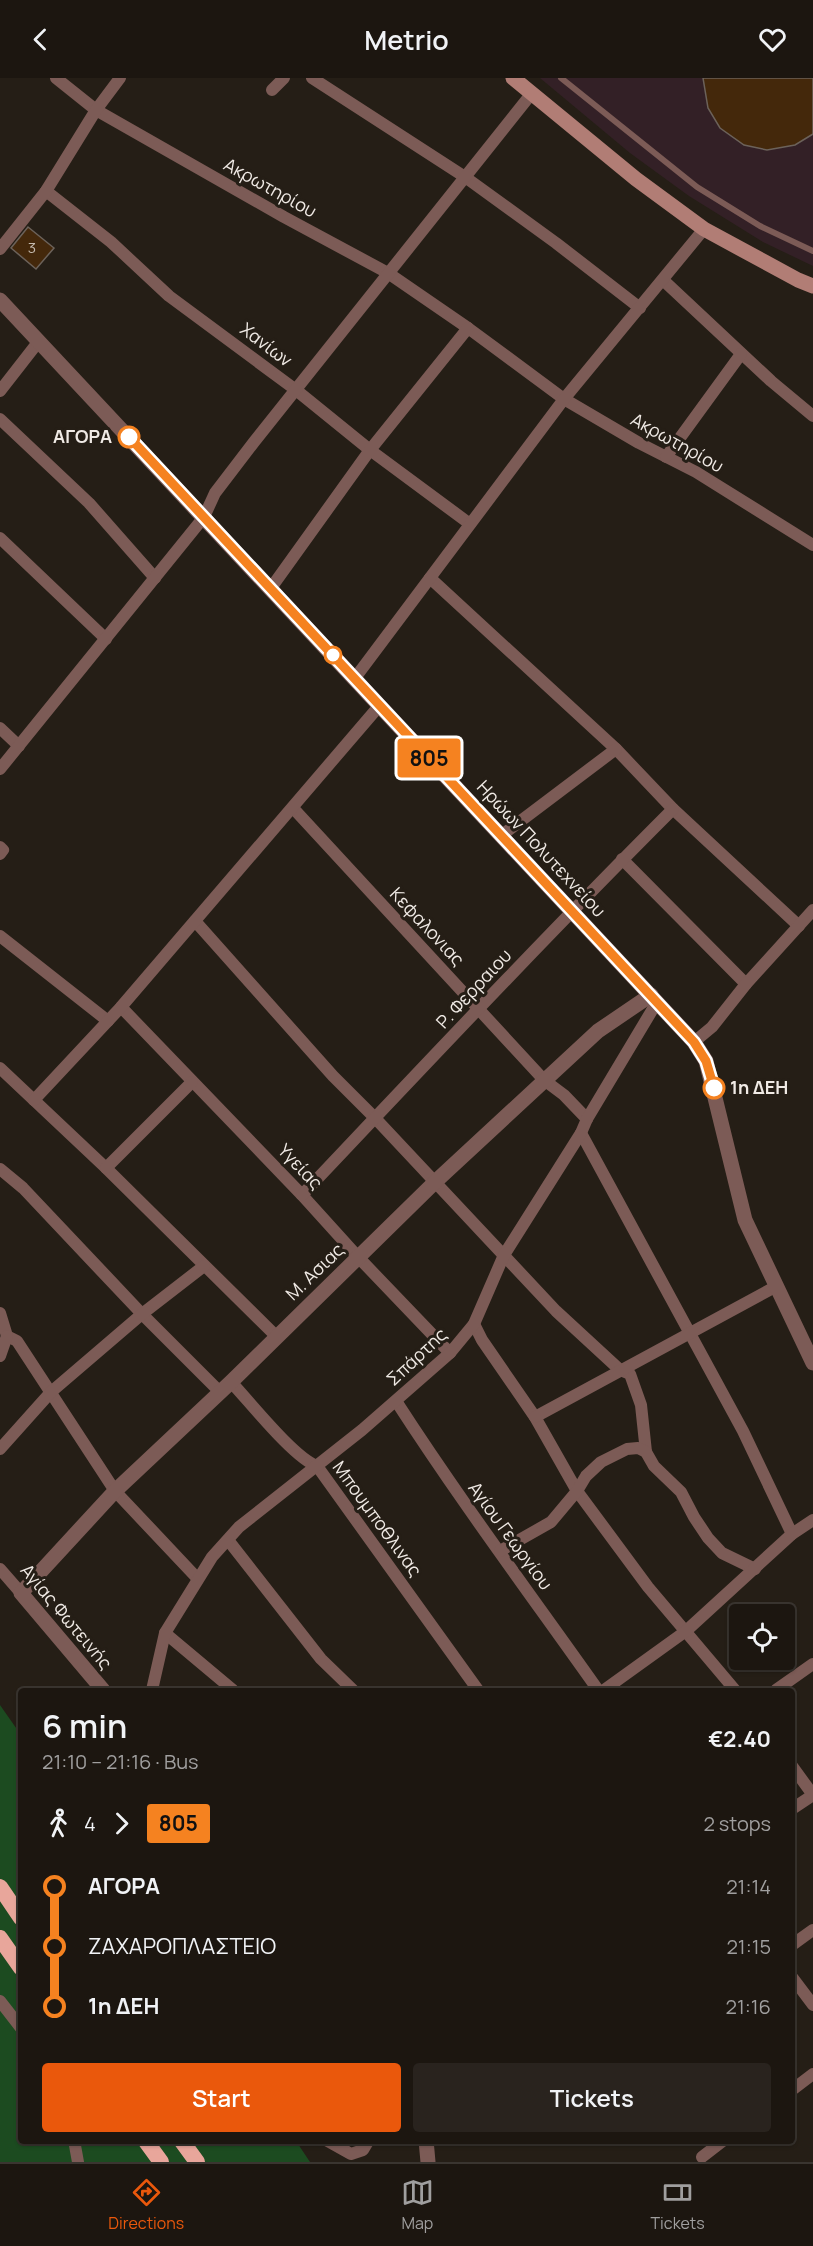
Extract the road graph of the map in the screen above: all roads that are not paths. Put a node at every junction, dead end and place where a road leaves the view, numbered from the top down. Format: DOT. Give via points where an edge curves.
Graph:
graph roads {
  1 [pos="56,78"];
  2 [pos="120,78"];
  3 [pos="284,78"];
  4 [pos="312,78"];
  5 [pos="513,78"];
  6 [pos="561,78"];
  7 [pos="272,90"];
  8 [pos="532,93"];
  9 [pos="96,110"];
  10 [pos="465,177"];
  11 [pos="46,191"];
  12 [pos="705,229"];
  13 [pos="0,249"];
  14 [pos="813,251"];
  15 [pos="388,273"];
  16 [pos="663,280"];
  17 [pos="813,286"];
  18 [pos="0,300"];
  19 [pos="640,308"];
  20 [pos="468,328"];
  21 [pos="39,341"];
  22 [pos="741,354"];
  23 [pos="296,390"];
  24 [pos="0,391"];
  25 [pos="564,399"];
  26 [pos="813,416"];
  27 [pos="0,418"];
  28 [pos="370,450"];
  29 [pos="666,457"];
  30 [pos="204,517"];
  31 [pos="470,524"];
  32 [pos="0,538"];
  33 [pos="813,545"];
  34 [pos="155,578"];
  35 [pos="430,578"];
  36 [pos="271,588"];
  37 [pos="106,639"];
  38 [pos="355,678"];
  39 [pos="380,705"];
  40 [pos="0,728"];
  41 [pos="19,746"];
  42 [pos="616,749"];
  43 [pos="0,769"];
  44 [pos="293,808"];
  45 [pos="673,809"];
  46 [pos="502,835"];
  47 [pos="0,848"];
  48 [pos="0,854"];
  49 [pos="622,860"];
  50 [pos="571,910"];
  51 [pos="813,910"];
  52 [pos="195,921"];
  53 [pos="799,926"];
  54 [pos="0,936"];
  55 [pos="746,984"];
  56 [pos="654,999"];
  57 [pos="121,1007"];
  58 [pos="480,1010"];
  59 [pos="108,1020"];
  60 [pos="694,1042"];
  61 [pos="0,1068"];
  62 [pos="544,1080"];
  63 [pos="192,1082"];
  64 [pos="34,1100"];
  65 [pos="375,1118"];
  66 [pos="586,1119"];
  67 [pos="581,1133"];
  68 [pos="0,1168"];
  69 [pos="106,1168"];
  70 [pos="435,1182"];
  71 [pos="302,1195"];
  72 [pos="504,1255"];
  73 [pos="358,1258"];
  74 [pos="204,1266"];
  75 [pos="776,1287"];
  76 [pos="0,1313"];
  77 [pos="142,1314"];
  78 [pos="474,1323"];
  79 [pos="690,1334"];
  80 [pos="7,1336"];
  81 [pos="276,1336"];
  82 [pos="450,1353"];
  83 [pos="0,1356"];
  84 [pos="813,1363"];
  85 [pos="620,1371"];
  86 [pos="226,1387"];
  87 [pos="51,1392"];
  88 [pos="396,1401"];
  89 [pos="535,1417"];
  90 [pos="0,1449"];
  91 [pos="646,1452"];
  92 [pos="317,1466"];
  93 [pos="115,1491"];
  94 [pos="578,1491"];
  95 [pos="813,1520"];
  96 [pos="792,1534"];
  97 [pos="228,1540"];
  98 [pos="500,1551"];
  99 [pos="0,1569"];
  100 [pos="755,1569"];
  101 [pos="198,1578"];
  102 [pos="21,1593"];
  103 [pos="686,1631"];
  104 [pos="165,1633"];
  105 [pos="813,1664"];
  106 [pos="101,1688"];
  107 [pos="152,1688"];
  108 [pos="231,1688"];
  109 [pos="351,1688"];
  110 [pos="477,1688"];
  111 [pos="597,1688"];
  112 [pos="607,1688"];
  113 [pos="733,1688"];
  114 [pos="779,1688"];
  115 [pos="795,1770"];
  116 [pos="813,1795"];
  117 [pos="795,1807"];
  118 [pos="0,1887"];
  119 [pos="18,1914"];
  120 [pos="813,1930"];
  121 [pos="0,1938"];
  122 [pos="795,1943"];
  123 [pos="18,1964"];
  124 [pos="795,1981"];
  125 [pos="0,2001"];
  126 [pos="813,2005"];
  127 [pos="18,2024"];
  128 [pos="813,2074"];
  129 [pos="795,2088"];
  130 [pos="75,2144"];
  131 [pos="149,2144"];
  132 [pos="184,2144"];
  133 [pos="333,2144"];
  134 [pos="367,2144"];
  135 [pos="426,2144"];
  136 [pos="719,2144"];
  137 [pos="702,2157"];
  138 [pos="78,2162"];
  139 [pos="161,2162"];
  140 [pos="197,2162"];
  141 [pos="428,2162"];
  1 -- 9 [label="street, Ακρωτηρίου"];
  2 -- 9 [label="street"];
  3 -- 7 [label="street"];
  4 -- 10 [label="street"];
  5 -- 8 [label="main road"];
  6 -- 14 [label="lane" via="697,187 760,226"];
  8 -- 10 [label="street"];
  8 -- 12 [label="main road" via="636,179"];
  9 -- 11 [label="street"];
  9 -- 15 [label="street, Ακρωτηρίου"];
  10 -- 15 [label="street"];
  10 -- 19 [label="street"];
  11 -- 13 [label="street"];
  11 -- 23 [label="street, Χανίων" via="111,242 169,296"];
  12 -- 16 [label="street"];
  12 -- 17 [label="main road"];
  15 -- 20 [label="street, Ακρωτηρίου"];
  15 -- 23 [label="street"];
  16 -- 19 [label="street"];
  16 -- 22 [label="street"];
  18 -- 21 [label="street, Ηρώων Πολυτεχνείου"];
  19 -- 25 [label="street"];
  20 -- 25 [label="street, Ακρωτηρίου"];
  20 -- 28 [label="street"];
  21 -- 24 [label="street"];
  21 -- 30 [label="street, Ηρώων Πολυτεχνείου"];
  22 -- 26 [label="street"];
  22 -- 29 [label="street"];
  23 -- 28 [label="street, Χανίων"];
  23 -- 30 [label="street" via="215,493"];
  25 -- 29 [label="street, Ακρωτηρίου"];
  25 -- 31 [label="street"];
  27 -- 34 [label="street" via="89,502"];
  28 -- 31 [label="street, Χανίων"];
  28 -- 36 [label="street"];
  29 -- 33 [label="street, Ακρωτηρίου"];
  30 -- 34 [label="street"];
  30 -- 36 [label="street, Ηρώων Πολυτεχνείου"];
  31 -- 35 [label="street"];
  32 -- 37 [label="street"];
  34 -- 37 [label="street"];
  35 -- 38 [label="street"];
  35 -- 42 [label="street"];
  36 -- 38 [label="street, Ηρώων Πολυτεχνείου"];
  37 -- 41 [label="street"];
  38 -- 39 [label="street, Ηρώων Πολυτεχνείου"];
  39 -- 44 [label="street"];
  39 -- 46 [label="street, Ηρώων Πολυτεχνείου"];
  40 -- 41 [label="street"];
  41 -- 43 [label="street"];
  42 -- 45 [label="street"];
  42 -- 46 [label="street"];
  44 -- 52 [label="street"];
  44 -- 58 [label="street, Κεφαλονιας"];
  45 -- 49 [label="street, Ρ. Φερραιου"];
  45 -- 53 [label="street"];
  46 -- 50 [label="street, Ηρώων Πολυτεχνείου"];
  47 -- 48 [label="street"];
  49 -- 50 [label="street, Ρ. Φερραιου"];
  49 -- 55 [label="street"];
  50 -- 56 [label="street, Ηρώων Πολυτεχνείου"];
  50 -- 58 [label="street, Ρ. Φερραιου"];
  51 -- 53 [label="street"];
  52 -- 57 [label="street"];
  52 -- 65 [label="street"];
  53 -- 55 [label="street"];
  54 -- 59 [label="street"];
  55 -- 60 [label="street" via="712,1027"];
  56 -- 60 [label="street, Ηρώων Πολυτεχνείου"];
  56 -- 62 [label="street, Μ. Ασιας" via="598,1031"];
  56 -- 66 [label="street, Σπάρτης"];
  57 -- 59 [label="street"];
  57 -- 63 [label="street, Υγείας"];
  58 -- 62 [label="street, Κεφαλονιας"];
  58 -- 65 [label="street, Ρ. Φερραιου"];
  59 -- 64 [label="street"];
  60 -- 75 [label="street, Ηρώων Πολυτεχνείου" via="706,1061 745,1220"];
  61 -- 64 [label="street"];
  62 -- 66 [label="street, Κεφαλονιας"];
  62 -- 70 [label="street, Μ. Ασιας"];
  63 -- 69 [label="street"];
  63 -- 71 [label="street, Υγείας"];
  64 -- 69 [label="street"];
  65 -- 70 [label="street"];
  65 -- 71 [label="street, Ρ. Φερραιου"];
  66 -- 67 [label="street, Σπάρτης"];
  67 -- 72 [label="street, Σπάρτης"];
  67 -- 79 [label="street"];
  68 -- 77 [label="street, Μπουμποθλινας"];
  69 -- 74 [label="street"];
  70 -- 72 [label="street"];
  70 -- 73 [label="street, Μ. Ασιας"];
  71 -- 73 [label="street, Υγείας"];
  72 -- 78 [label="street, Σπάρτης"];
  72 -- 85 [label="street"];
  73 -- 81 [label="street, Μ. Ασιας"];
  73 -- 82 [label="street, Υγείας"];
  74 -- 77 [label="street"];
  74 -- 81 [label="street"];
  75 -- 79 [label="street"];
  75 -- 84 [label="street, Ηρώων Πολυτεχνείου"];
  76 -- 80 [label="street"];
  77 -- 86 [label="street, Μπουμποθλινας"];
  77 -- 87 [label="street"];
  78 -- 82 [label="street, Σπάρτης"];
  78 -- 89 [label="street"];
  79 -- 85 [label="street"];
  79 -- 96 [label="street" via="743,1431"];
  80 -- 83 [label="street"];
  80 -- 87 [label="street" via="17,1341"];
  81 -- 86 [label="street, Μ. Ασιας"];
  82 -- 88 [label="street, Σπάρτης"];
  85 -- 89 [label="street"];
  85 -- 91 [label="street" via="630,1374 636,1387"];
  86 -- 92 [label="street, Μπουμποθλινας" via="308,1463"];
  86 -- 93 [label="street, Μ. Ασιας"];
  87 -- 90 [label="street"];
  87 -- 93 [label="street"];
  88 -- 92 [label="street, Σπάρτης"];
  88 -- 98 [label="street, Αγίου Γεωργίου"];
  89 -- 94 [label="street"];
  91 -- 94 [label="street" via="627,1449 602,1462 586,1476"];
  91 -- 100 [label="street" via="654,1466 681,1492 708,1539 722,1553"];
  92 -- 97 [label="street, Σπάρτης" via="256,1512"];
  92 -- 110 [label="street, Μπουμποθλινας"];
  93 -- 101 [label="street"];
  93 -- 102 [label="street, Μ. Ασιας"];
  94 -- 98 [label="street" via="551,1522"];
  94 -- 103 [label="street" via="648,1587"];
  95 -- 96 [label="street"];
  96 -- 100 [label="street"];
  97 -- 101 [label="street, Σπάρτης"];
  97 -- 109 [label="street" via="321,1659"];
  98 -- 111 [label="street, Αγίου Γεωργίου"];
  99 -- 102 [label="street, Αγίας Φωτεινής"];
  100 -- 103 [label="street"];
  101 -- 104 [label="street, Σπάρτης"];
  102 -- 106 [label="street, Αγίας Φωτεινής"];
  103 -- 112 [label="street"];
  103 -- 113 [label="street"];
  104 -- 107 [label="street, Σπάρτης"];
  104 -- 108 [label="street"];
  105 -- 114 [label="street"];
  115 -- 116 [label="street"];
  116 -- 117 [label="street"];
  118 -- 119 [label="highway"];
  120 -- 122 [label="street"];
  121 -- 123 [label="highway"];
  124 -- 126 [label="street"];
  125 -- 127 [label="street"];
  128 -- 129 [label="street"];
  130 -- 138 [label="street"];
  131 -- 139 [label="highway"];
  132 -- 140 [label="highway"];
  133 -- 134 [label="street" via="357,2153"];
  135 -- 141 [label="street"];
  136 -- 137 [label="street"];
}
